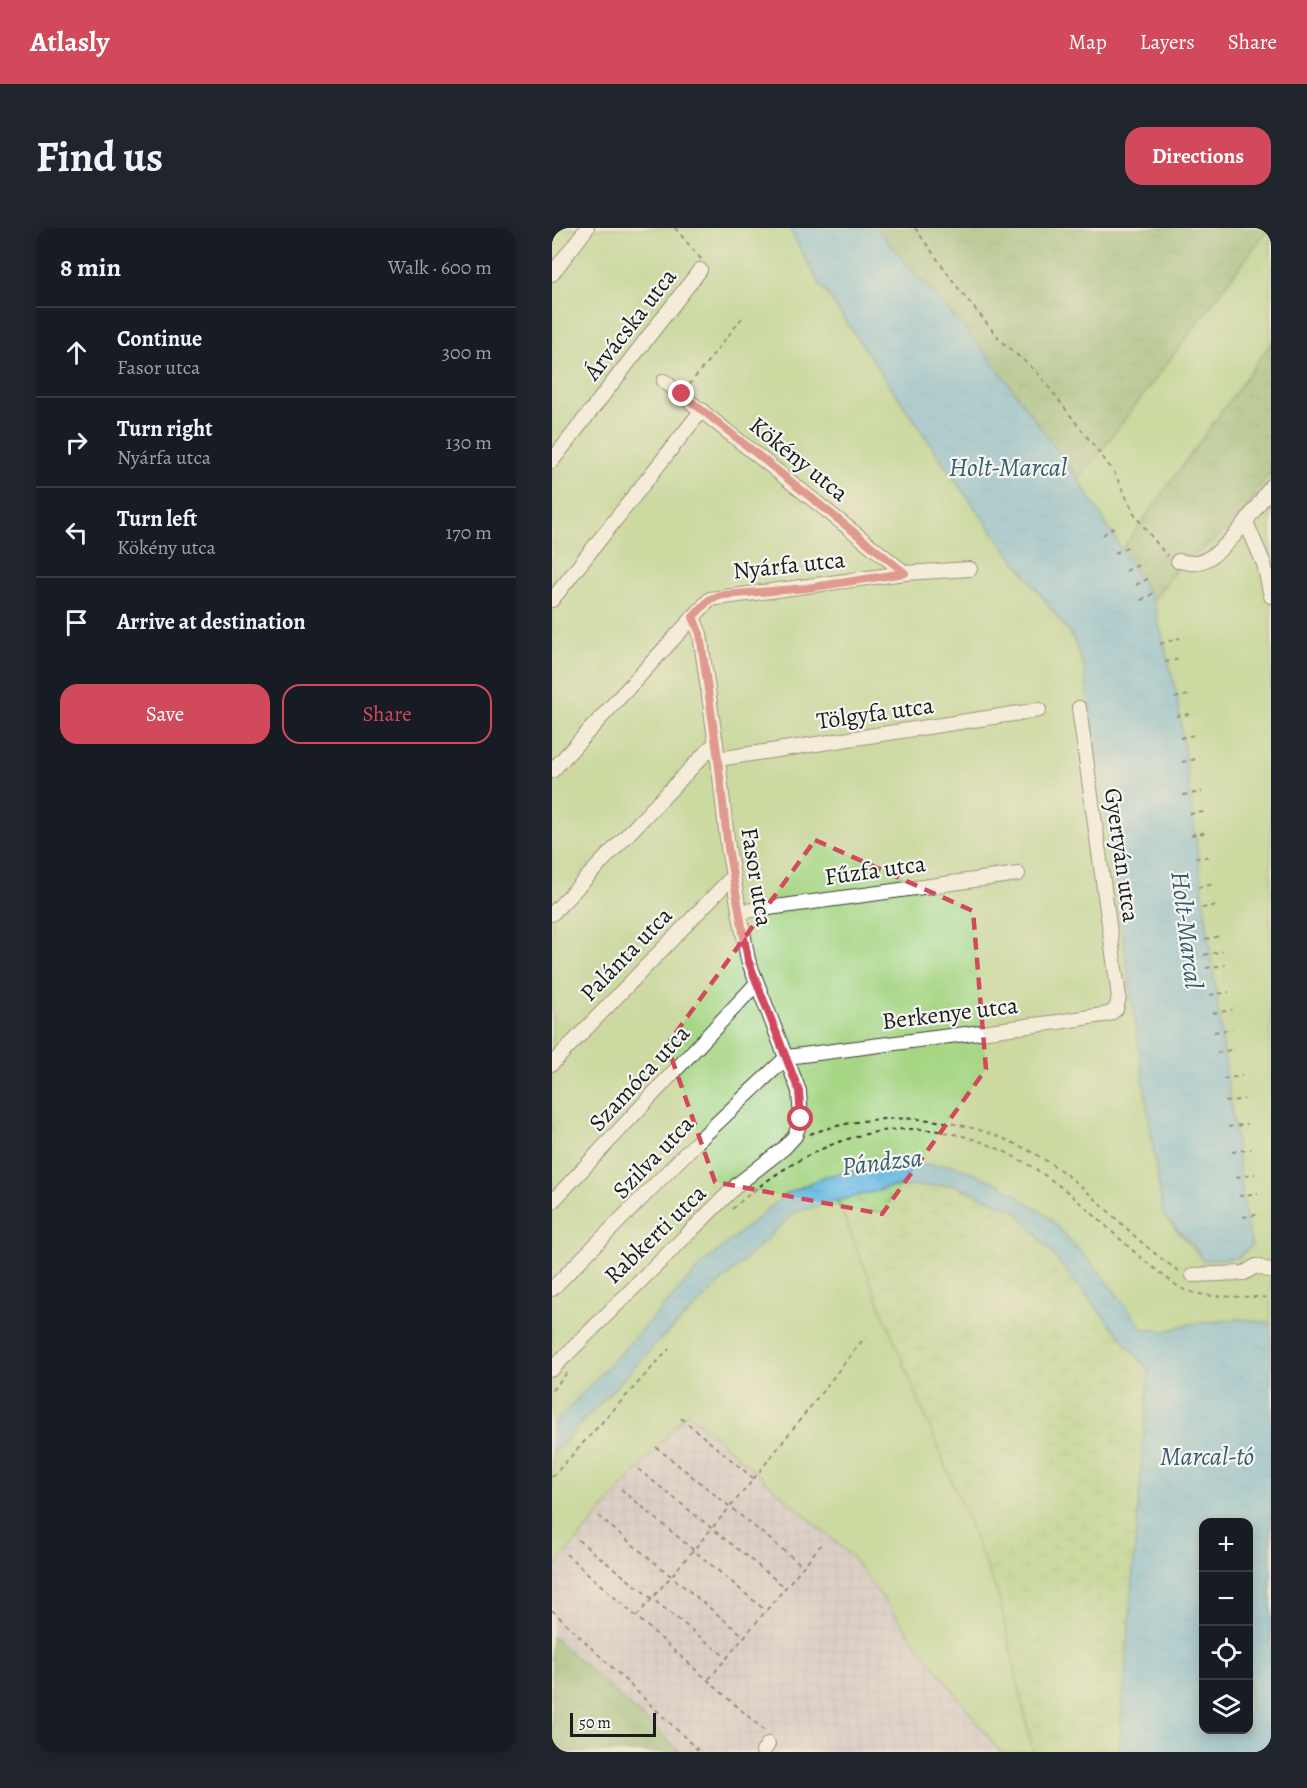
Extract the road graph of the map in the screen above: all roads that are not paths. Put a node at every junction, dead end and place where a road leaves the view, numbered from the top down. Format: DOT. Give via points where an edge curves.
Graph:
graph roads {
  1 [pos="587,228"];
  2 [pos="700,270"];
  3 [pos="552,274"];
  4 [pos="664,381"];
  5 [pos="702,410"];
  6 [pos="552,461"];
  7 [pos="1271,486"];
  8 [pos="1245,522"];
  9 [pos="1178,561"];
  10 [pos="1268,563"];
  11 [pos="969,568"];
  12 [pos="905,573"];
  13 [pos="1271,596"];
  14 [pos="552,600"];
  15 [pos="693,617"];
  16 [pos="1079,708"];
  17 [pos="1039,710"];
  18 [pos="716,742"];
  19 [pos="718,759"];
  20 [pos="552,771"];
  21 [pos="1018,874"];
  22 [pos="733,876"];
  23 [pos="739,912"];
  24 [pos="552,914"];
  25 [pos="758,983"];
  26 [pos="1116,1009"];
  27 [pos="787,1057"];
  28 [pos="552,1064"];
  29 [pos="795,1136"];
  30 [pos="552,1202"];
  31 [pos="1271,1258"];
  32 [pos="1256,1266"];
  33 [pos="1271,1271"];
  34 [pos="1193,1275"];
  35 [pos="552,1289"];
  36 [pos="552,1369"];
  1 -- 3 [label="street"];
  2 -- 6 [label="street, Árvácska utca"];
  4 -- 5 [label="street, Kökény utca"];
  5 -- 12 [label="street, Kökény utca"];
  5 -- 14 [label="street"];
  7 -- 8 [label="street"];
  8 -- 9 [label="street" via="1215,553 1197,563"];
  8 -- 10 [label="street"];
  10 -- 13 [label="street"];
  11 -- 12 [label="street, Nyárfa utca"];
  12 -- 15 [label="street, Nyárfa utca" via="807,588 724,595 710,599"];
  15 -- 18 [label="street, Fasor utca" via="700,634"];
  15 -- 20 [label="street, Nyárfa utca"];
  16 -- 26 [label="street, Gyertyán utca" via="1119,998"];
  17 -- 19 [label="street, Tölgyfa utca"];
  18 -- 19 [label="street, Fasor utca"];
  18 -- 24 [label="street"];
  19 -- 22 [label="street, Fasor utca"];
  21 -- 23 [label="street, Fűzfa utca"];
  22 -- 23 [label="street, Fasor utca"];
  22 -- 28 [label="street, Palánta utca"];
  23 -- 25 [label="street, Fasor utca" via="748,960"];
  25 -- 27 [label="street, Fasor utca"];
  25 -- 30 [label="street, Szamóca utca"];
  26 -- 27 [label="street, Berkenye utca" via="1109,1014 1058,1022"];
  27 -- 29 [label="street, Fasor utca" via="801,1106"];
  27 -- 35 [label="street, Szilva utca"];
  29 -- 36 [label="street, Rabkerti utca" via="738,1184"];
  31 -- 32 [label="street"];
  32 -- 33 [label="street"];
  32 -- 34 [label="street" via="1244,1273"];
}
